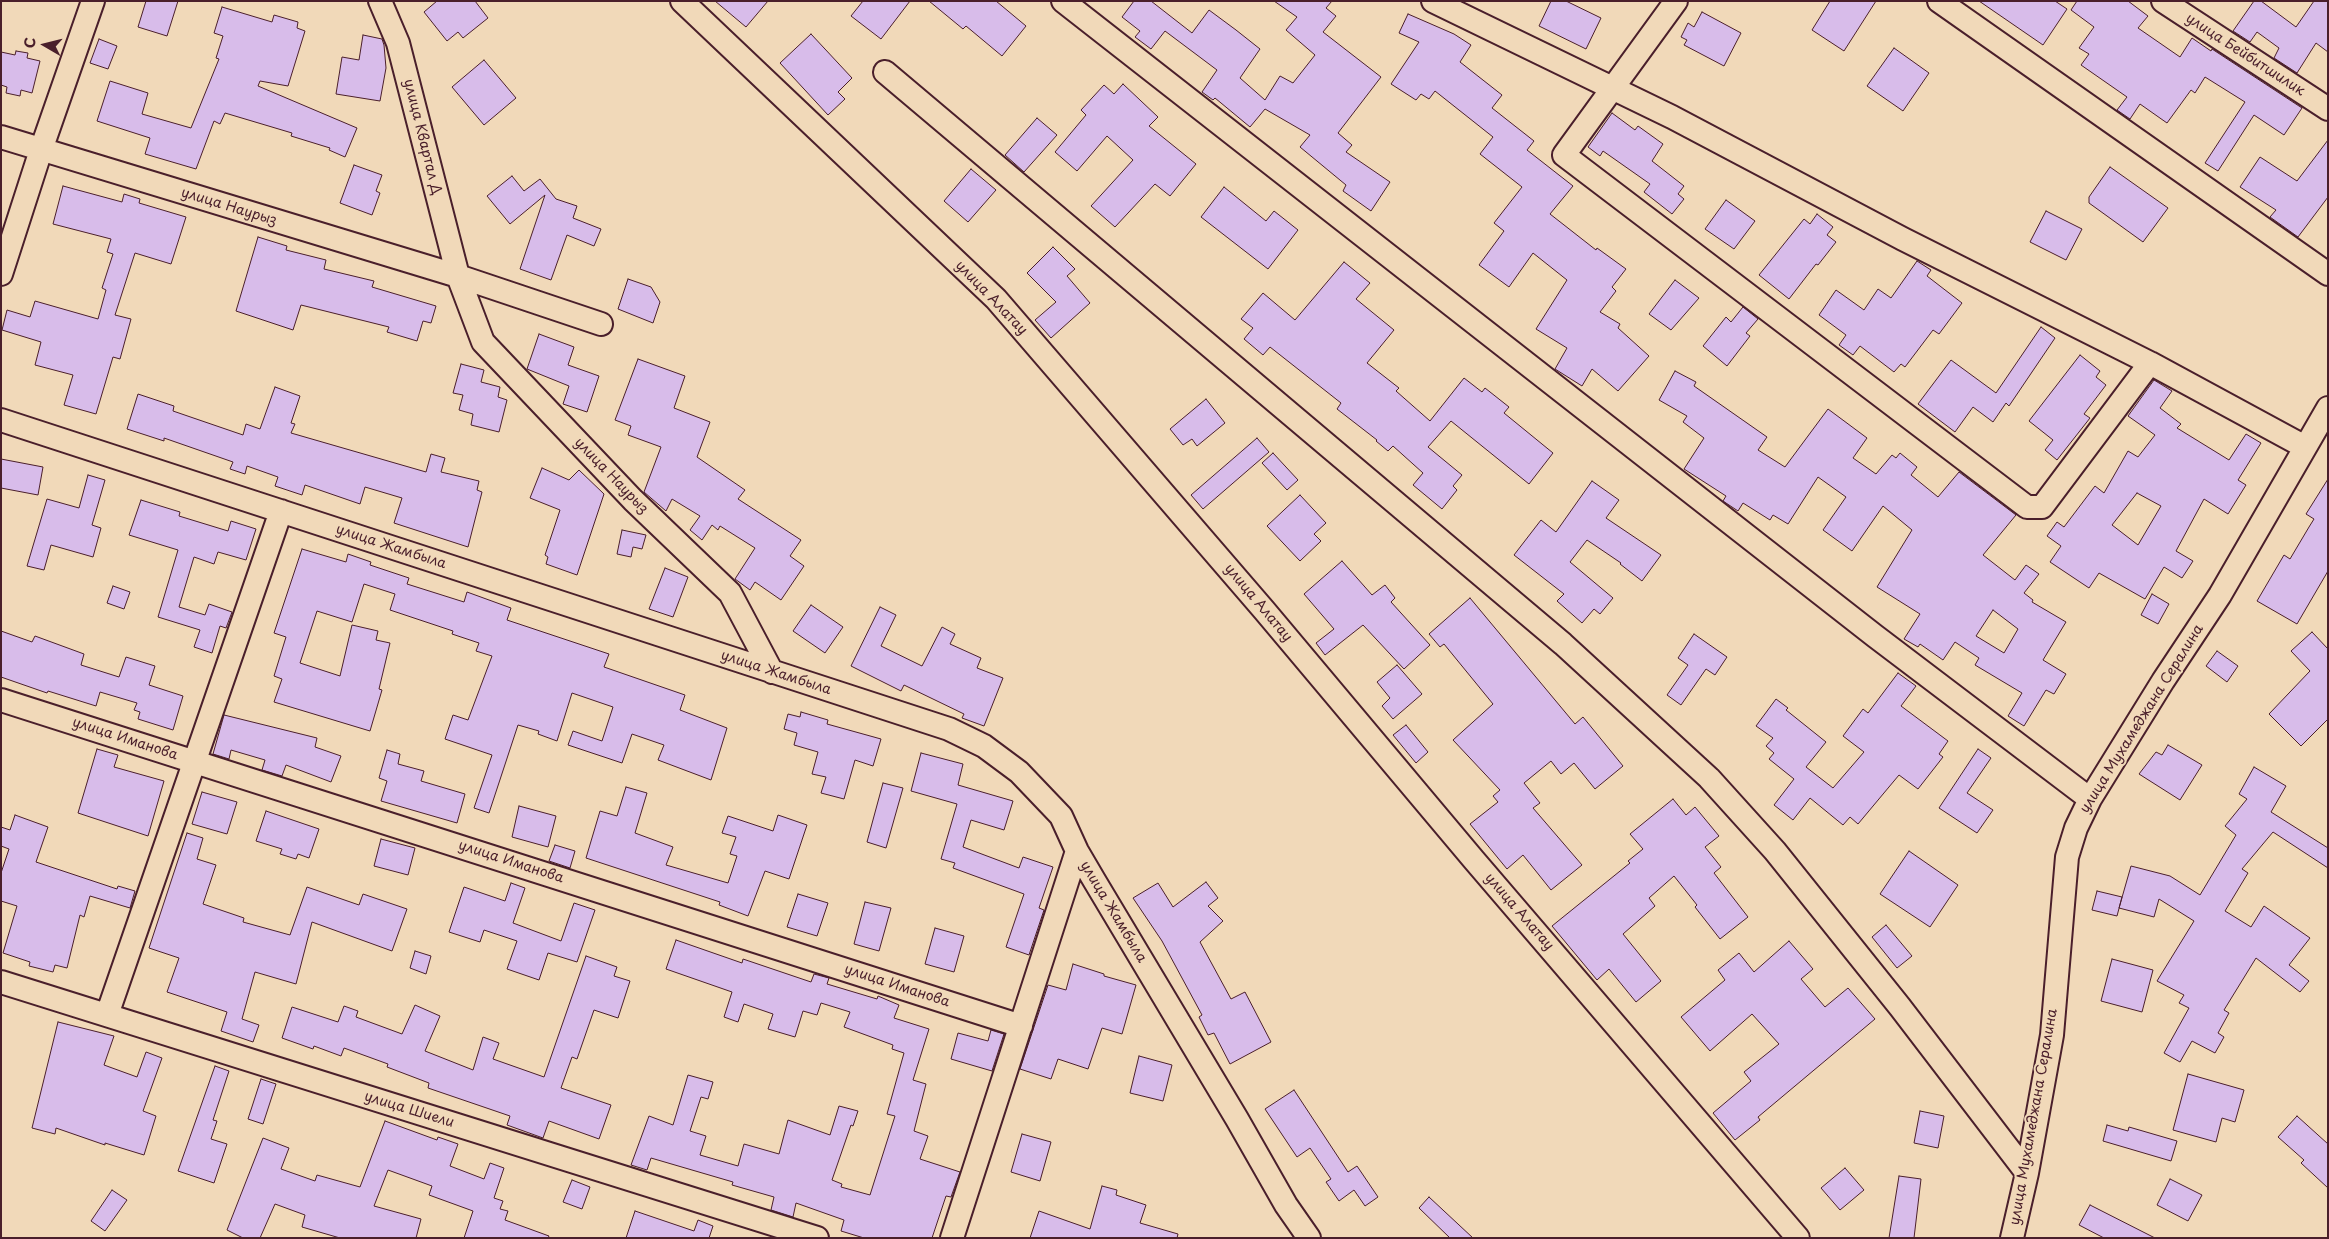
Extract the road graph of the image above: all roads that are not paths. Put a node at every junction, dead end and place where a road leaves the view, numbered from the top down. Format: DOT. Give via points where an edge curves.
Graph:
graph roads {
  1 [pos="93,1"];
  2 [pos="380,1"];
  3 [pos="682,1"];
  4 [pos="1063,1"];
  5 [pos="1433,1"];
  6 [pos="1676,1"];
  7 [pos="1939,1"];
  8 [pos="2163,1"];
  9 [pos="885,72"];
  10 [pos="1614,88"];
  11 [pos="2328,110"];
  12 [pos="1,137"];
  13 [pos="41,150"];
  14 [pos="1,274"];
  15 [pos="2328,274"];
  16 [pos="458,276"];
  17 [pos="601,324"];
  18 [pos="2150,363"];
  19 [pos="2328,408"];
  20 [pos="1,420"];
  21 [pos="2305,447"];
  22 [pos="280,511"];
  23 [pos="772,672"];
  24 [pos="1,700"];
  25 [pos="195,761"];
  26 [pos="2090,799"];
  27 [pos="1076,851"];
  28 [pos="1,982"];
  29 [pos="107,1015"];
  30 [pos="1021,1026"];
  31 [pos="2027,1173"];
  32 [pos="818,1238"];
  33 [pos="952,1238"];
  34 [pos="1309,1238"];
  35 [pos="1798,1238"];
  36 [pos="2012,1238"];
  1 -- 13 [label="street"];
  2 -- 16 [label="street, улица Квартал Д" via="398,43"];
  3 -- 35 [label="street, улица Алатау" via="996,299"];
  4 -- 26 [label="street" via="1875,636"];
  5 -- 10 [label="street"];
  6 -- 10 [label="street"];
  7 -- 15 [label="street"];
  8 -- 11 [label="street, улица Бейбитшилик"];
  9 -- 31 [label="street" via="1563,644 1709,778 1775,851"];
  10 -- 18 [label="street"];
  10 -- 18 [label="street" via="1564,155 2027,507 2042,507"];
  12 -- 13 [label="street, улица Наурыз"];
  13 -- 14 [label="street"];
  13 -- 16 [label="street, улица Наурыз"];
  16 -- 17 [label="street, улица Наурыз"];
  16 -- 23 [label="street, улица Наурыз" via="483,342 633,500 730,593"];
  18 -- 21 [label="street"];
  19 -- 21 [label="street, улица Мухамеджана Сералина"];
  20 -- 22 [label="street, улица Жамбыла"];
  21 -- 26 [label="street, улица Мухамеджана Сералина" via="2220,595"];
  22 -- 23 [label="street, улица Жамбыла"];
  22 -- 25 [label="street"];
  23 -- 27 [label="street, улица Жамбыла" via="949,729 984,746 1019,772 1061,816"];
  24 -- 25 [label="street, улица Иманова"];
  25 -- 29 [label="street"];
  25 -- 30 [label="street, улица Иманова"];
  26 -- 31 [label="street, улица Мухамеджана Сералина" via="2067,857 2052,1035"];
  27 -- 30 [label="street"];
  27 -- 34 [label="street, улица Жамбыла" via="1237,1118 1286,1206"];
  28 -- 29 [label="street, улица Шиели"];
  29 -- 32 [label="street, улица Шиели"];
  30 -- 33 [label="street"];
  31 -- 36 [label="street, улица Мухамеджана Сералина"];
}
